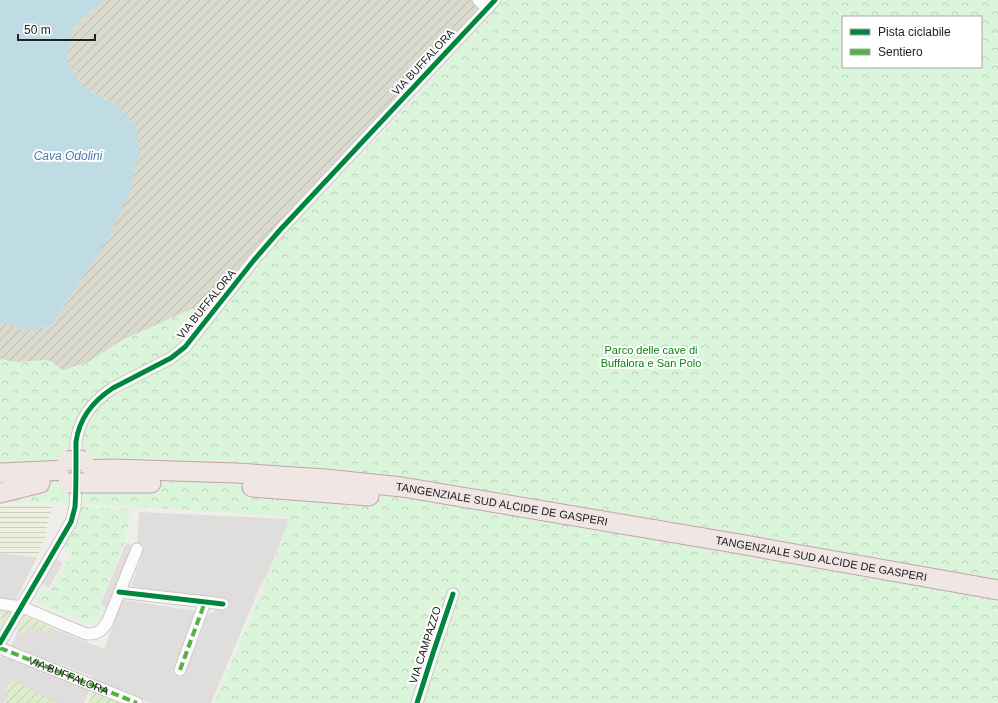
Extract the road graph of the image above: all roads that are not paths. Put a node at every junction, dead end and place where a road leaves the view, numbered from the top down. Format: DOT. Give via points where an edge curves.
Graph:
graph roads {
  1 [pos="478,0"];
  2 [pos="491,4"];
  3 [pos="0,464"];
  4 [pos="76,471"];
  5 [pos="0,473"];
  6 [pos="40,483"];
  7 [pos="0,486"];
  8 [pos="0,493"];
  9 [pos="137,549"];
  10 [pos="998,590"];
  11 [pos="119,592"];
  12 [pos="453,594"];
  13 [pos="205,602"];
  14 [pos="998,603"];
  15 [pos="0,604"];
  16 [pos="224,604"];
  17 [pos="22,607"];
  18 [pos="0,643"];
  19 [pos="0,648"];
  20 [pos="180,670"];
  21 [pos="137,703"];
  22 [pos="417,703"];
  1 -- 2 [label="street, VIA BUFFALORA"];
  2 -- 17 [label="street, VIA BUFFALORA" via="280,230 185,347 171,358 113,388 89,409 76,442 74,514"];
  3 -- 4 [label="highway"];
  4 -- 5 [label="highway, TANGENZIALE SUD ALCIDE DE GASPERI"];
  4 -- 6 [label="highway, TANGENZIALE SUD ALCIDE DE GASPERI"];
  4 -- 10 [label="highway, TANGENZIALE SUD ALCIDE DE GASPERI" via="112,469 244,474 402,487"];
  4 -- 14 [label="highway, TANGENZIALE SUD ALCIDE DE GASPERI" via="127,483 236,486 400,500"];
  6 -- 7 [label="highway, TANGENZIALE SUD ALCIDE DE GASPERI"];
  6 -- 8 [label="highway"];
  9 -- 11 [label="street"];
  11 -- 13 [label="street"];
  11 -- 17 [label="street" via="107,623 101,631 94,634 86,634"];
  12 -- 22 [label="street, VIA CAMPAZZO"];
  13 -- 16 [label="street"];
  13 -- 20 [label="street"];
  15 -- 17 [label="street"];
  17 -- 18 [label="street, VIA BUFFALORA"];
  19 -- 21 [label="street, VIA BUFFALORA"];
}
